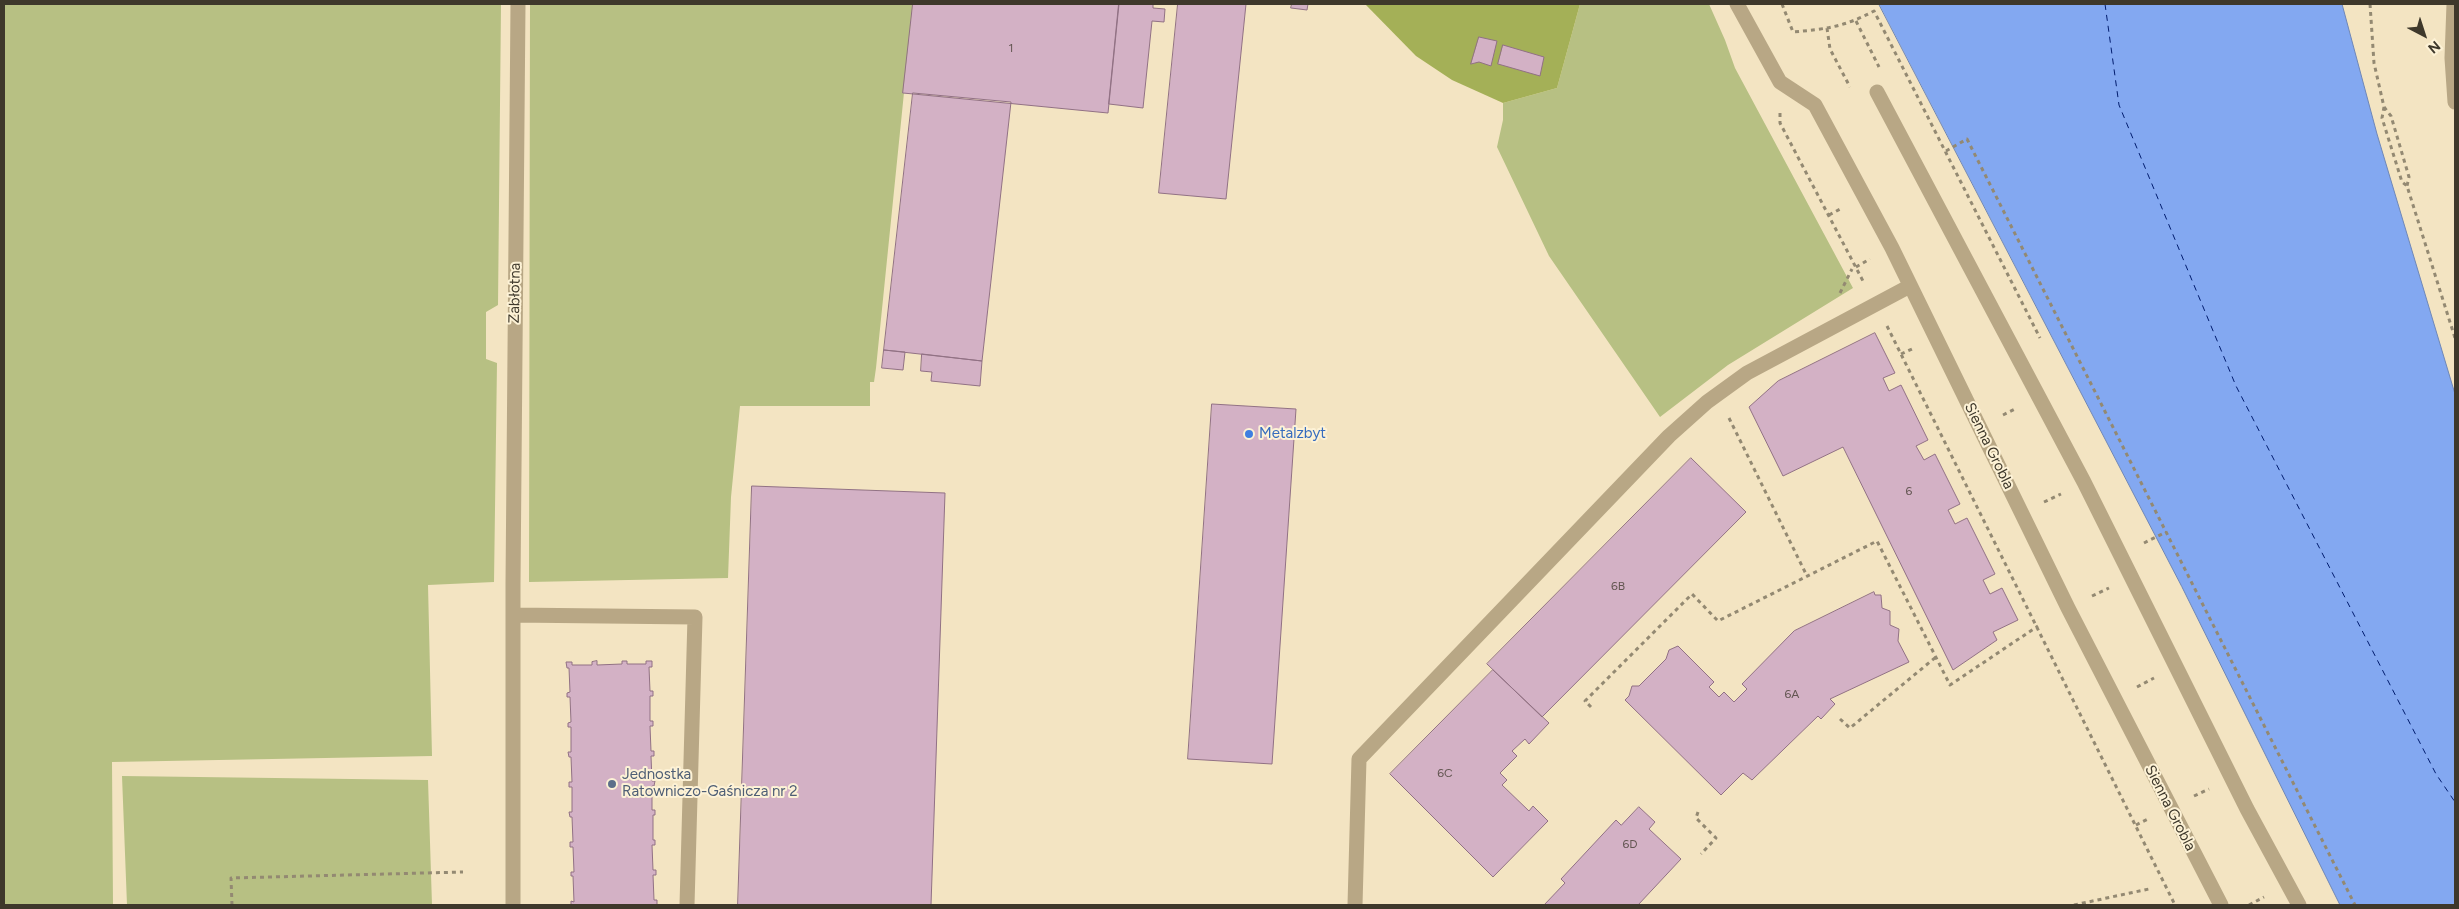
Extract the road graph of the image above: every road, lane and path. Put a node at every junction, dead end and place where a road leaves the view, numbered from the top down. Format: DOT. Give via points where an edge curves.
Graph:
graph roads {
  1 [pos="518,4"];
  2 [pos="1782,4"];
  3 [pos="2370,4"];
  4 [pos="2454,4"];
  5 [pos="1740,5"];
  6 [pos="1856,20"];
  7 [pos="1877,92"];
  8 [pos="2455,102"];
  9 [pos="2384,107"];
  10 [pos="1780,123"];
  11 [pos="2407,186"];
  12 [pos="1910,286"];
  13 [pos="1875,303"];
  14 [pos="2455,338"];
  15 [pos="1717,395"];
  16 [pos="2038,397"];
  17 [pos="1979,427"];
  18 [pos="2084,482"];
  19 [pos="2022,513"];
  20 [pos="2166,532"];
  21 [pos="2144,543"];
  22 [pos="1807,576"];
  23 [pos="2132,577"];
  24 [pos="2068,608"];
  25 [pos="513,614"];
  26 [pos="2038,626"];
  27 [pos="1936,658"];
  28 [pos="2177,667"];
  29 [pos="2114,698"];
  30 [pos="1591,707"];
  31 [pos="1840,719"];
  32 [pos="1698,812"];
  33 [pos="1701,854"];
  34 [pos="463,872"];
  35 [pos="2149,888"];
  36 [pos="232,905"];
  37 [pos="513,905"];
  38 [pos="687,905"];
  39 [pos="1355,905"];
  40 [pos="2074,905"];
  41 [pos="2175,905"];
  42 [pos="2221,905"];
  43 [pos="2298,905"];
  44 [pos="2355,905"];
  1 -- 25 [label="street, Zabłotna"];
  2 -- 6 [label="path" via="1793,32 1838,27"];
  3 -- 9 [label="path" via="2374,62"];
  4 -- 8 [label="street" via="2452,58"];
  5 -- 12 [label="street, Sienna Grobla" via="1780,82 1814,105"];
  6 -- 7 [label="path" via="1889,86"];
  6 -- 20 [label="path" via="1874,10 1946,151 1967,139"];
  7 -- 16 [label="street"];
  9 -- 11 [label="path" via="2391,116 2409,177"];
  9 -- 11 [label="path" via="2384,126 2402,182"];
  10 -- 13 [label="path"];
  11 -- 14 [label="path"];
  12 -- 13 [label="street"];
  12 -- 17 [label="street, Sienna Grobla"];
  13 -- 15 [label="street" via="1747,373"];
  13 -- 26 [label="path"];
  15 -- 22 [label="path"];
  15 -- 39 [label="street" via="1668,436 1359,759"];
  16 -- 17 [label="path"];
  16 -- 18 [label="street"];
  17 -- 19 [label="street, Sienna Grobla"];
  18 -- 19 [label="path"];
  18 -- 23 [label="street"];
  19 -- 24 [label="street, Sienna Grobla"];
  20 -- 21 [label="path"];
  20 -- 44 [label="path"];
  22 -- 27 [label="path" via="1877,541"];
  22 -- 30 [label="path" via="1718,621 1692,594 1585,701"];
  23 -- 24 [label="path"];
  23 -- 28 [label="street"];
  24 -- 29 [label="street, Sienna Grobla"];
  25 -- 37 [label="street, Zabłotna"];
  25 -- 38 [label="street" via="694,617"];
  26 -- 27 [label="path" via="1950,685"];
  26 -- 41 [label="path"];
  27 -- 31 [label="path" via="1850,728"];
  28 -- 29 [label="path"];
  28 -- 43 [label="street"];
  29 -- 42 [label="street, Sienna Grobla"];
  32 -- 33 [label="path" via="1696,818 1716,838"];
  34 -- 36 [label="path" via="231,878"];
  35 -- 40 [label="path"];
}
